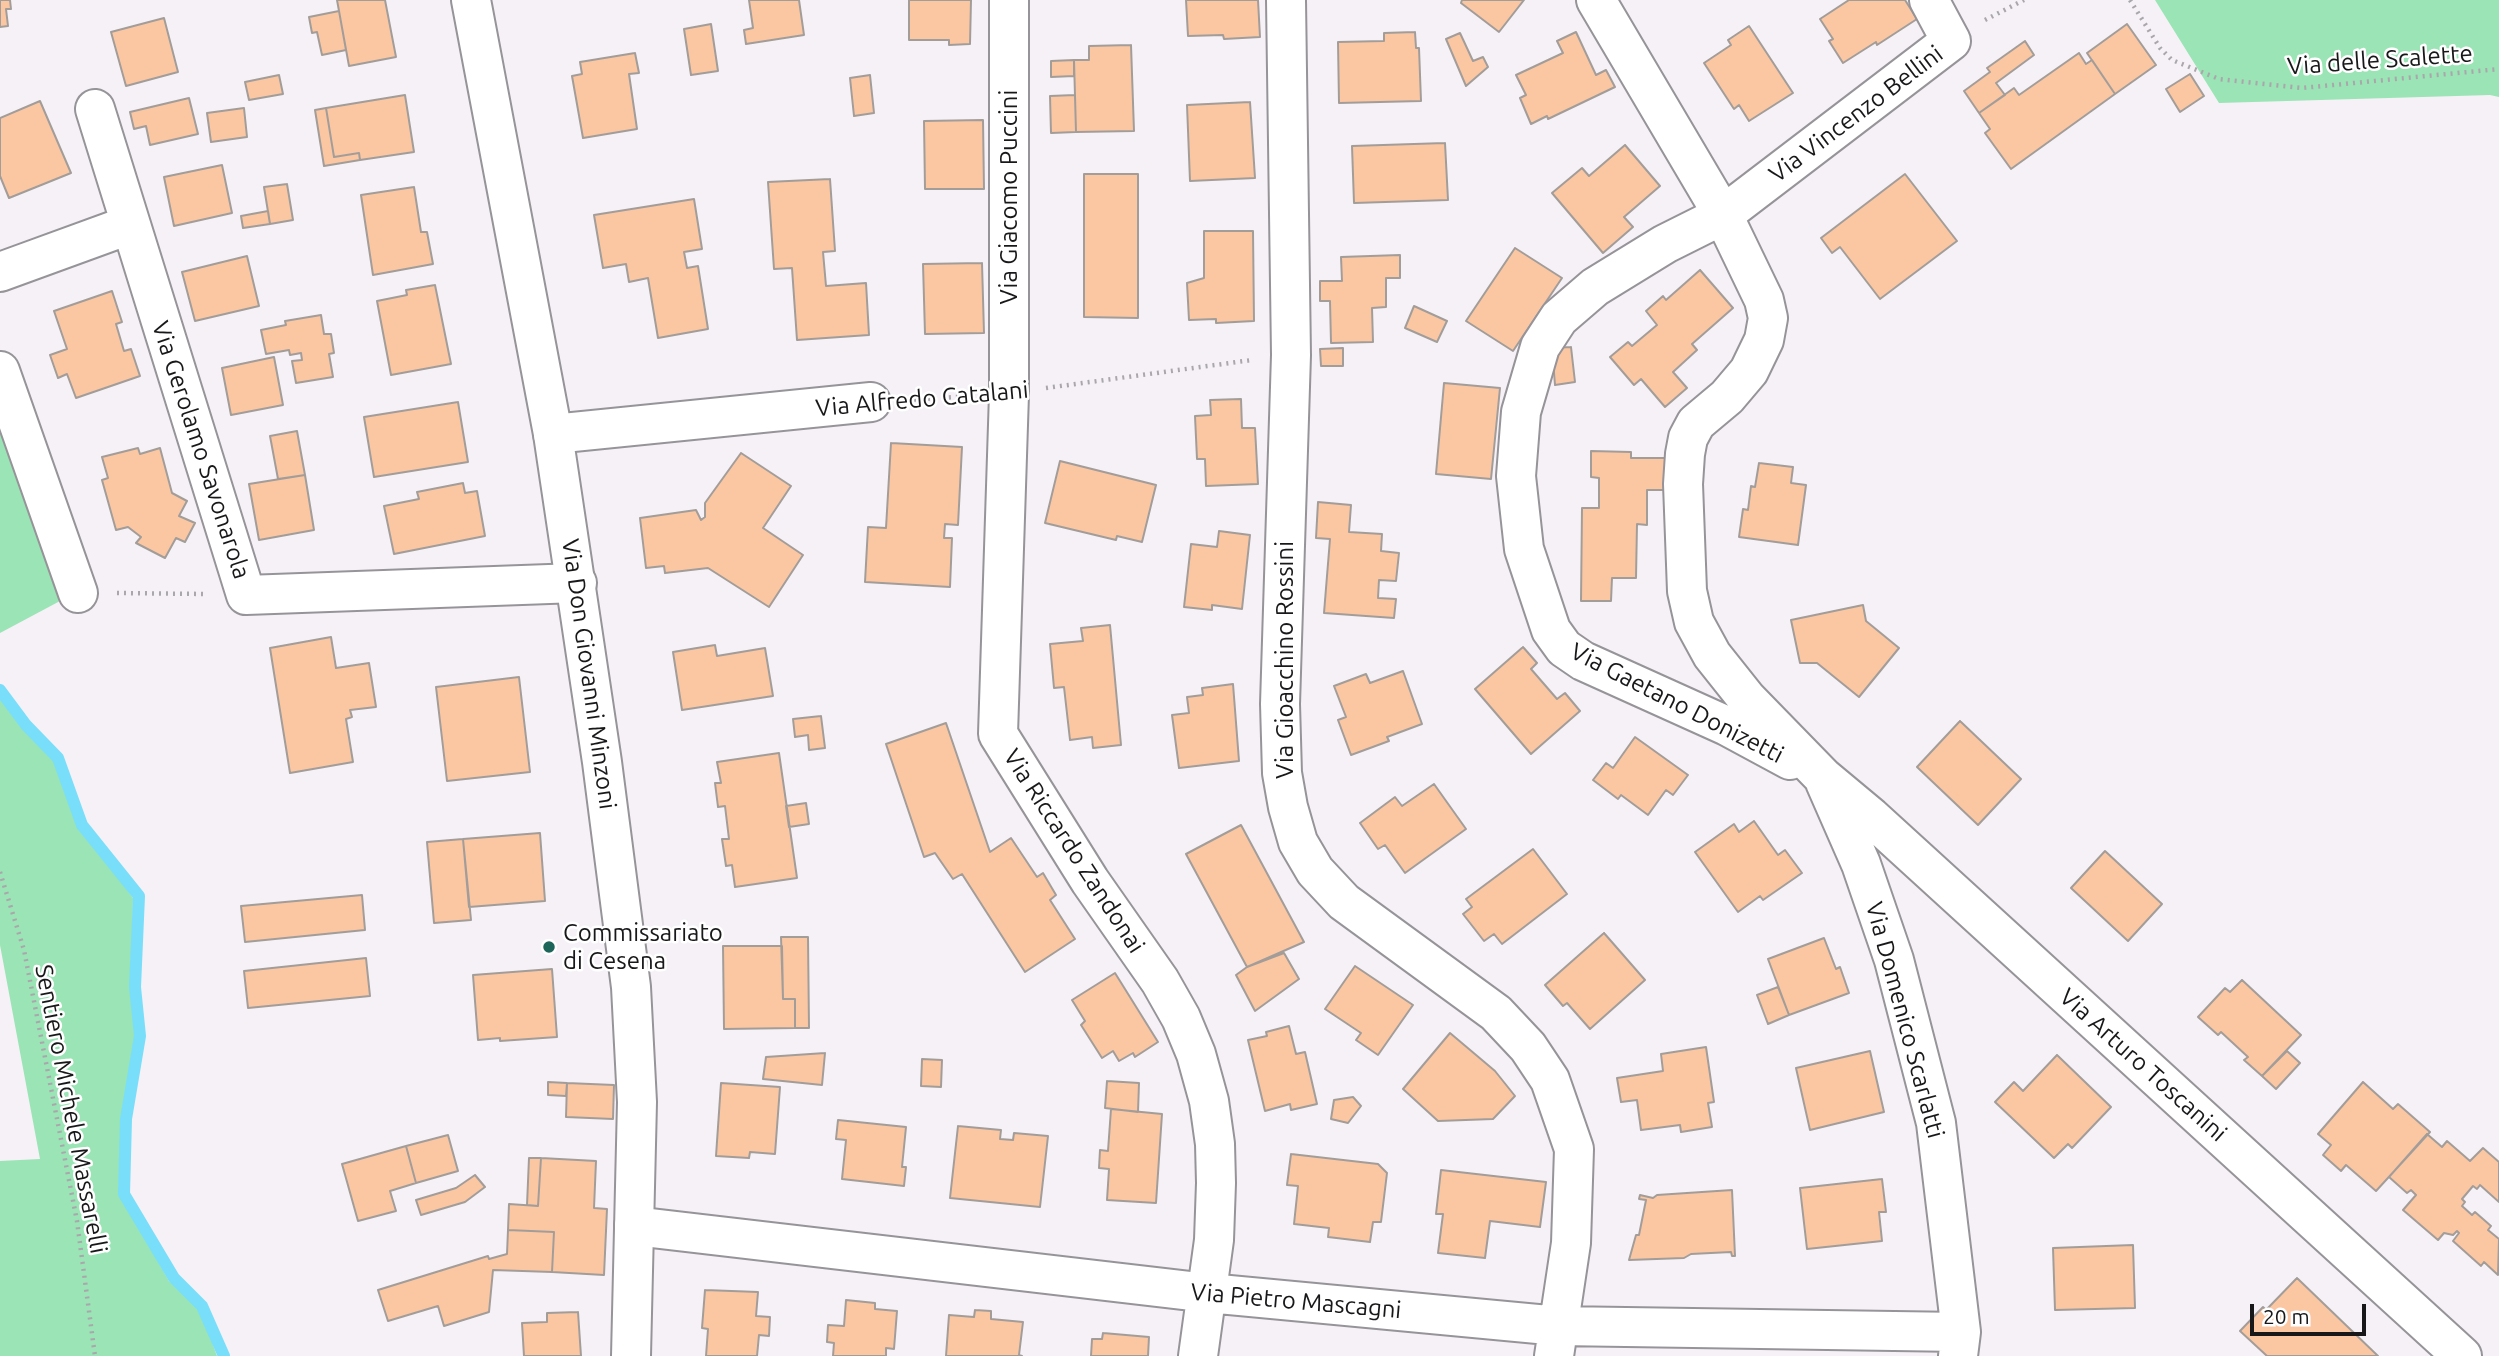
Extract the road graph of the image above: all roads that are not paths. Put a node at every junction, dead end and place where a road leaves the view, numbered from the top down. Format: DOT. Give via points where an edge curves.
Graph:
graph roads {
  1 [pos="471,0"];
  2 [pos="1009,0"];
  3 [pos="1286,0"];
  4 [pos="1596,0"];
  5 [pos="1929,0"];
  6 [pos="94,109"];
  7 [pos="1723,215"];
  8 [pos="129,225"];
  9 [pos="0,272"];
  10 [pos="0,371"];
  11 [pos="1009,394"];
  12 [pos="871,402"];
  13 [pos="553,434"];
  14 [pos="577,583"];
  15 [pos="78,593"];
  16 [pos="1823,777"];
  17 [pos="634,1226"];
  18 [pos="1208,1293"];
  19 [pos="1556,1341"];
  20 [pos="1959,1344"];
  21 [pos="631,1356"];
  22 [pos="1198,1356"];
  23 [pos="2462,1356"];
  1 -- 13 [label="street, Via Don Giovanni Minzoni"];
  2 -- 11 [label="street, Via Giacomo Puccini"];
  3 -- 19 [label="street, Via Gioacchino Rossini" via="1291,355 1280,704 1288,807 1298,842 1315,870 1344,902 1496,1013 1528,1046 1550,1080 1574,1149 1571,1243"];
  4 -- 7 [label="street"];
  5 -- 7 [label="street, Via Vincenzo Bellini" via="1951,41"];
  6 -- 8 [label="street, Via Gerolamo Savonarola"];
  7 -- 16 [label="street" via="1764,300 1768,318 1764,340 1749,371 1696,423 1688,438 1683,484 1687,591 1694,622 1712,655 1747,699"];
  7 -- 16 [label="street, Via Gaetano Donizetti" via="1595,287 1559,318 1540,347 1521,412 1516,476 1524,549 1550,630 1564,648"];
  8 -- 9 [label="street"];
  8 -- 14 [label="street, Via Gerolamo Savonarola" via="246,595"];
  10 -- 15 [label="street"];
  11 -- 18 [label="street, Via Riccardo Zandonai" via="998,734 1090,881 1160,981 1196,1054 1215,1144 1214,1240"];
  12 -- 13 [label="street, Via Alfredo Catalani"];
  13 -- 14 [label="street, Via Don Giovanni Minzoni"];
  14 -- 17 [label="street, Via Don Giovanni Minzoni" via="631,987 637,1102"];
  16 -- 20 [label="street, Via Domenico Scarlatti" via="1861,864 1894,960 1936,1124"];
  16 -- 23 [label="street, Via Arturo Toscanini"];
  17 -- 18 [label="street, Via Pietro Mascagni"];
  17 -- 21 [label="street, Via Don Giovanni Minzoni"];
  18 -- 19 [label="street, Via Pietro Mascagni"];
  18 -- 22 [label="street, Via Riccardo Zandonai"];
  19 -- 20 [label="street, Via Pietro Mascagni"];
}
